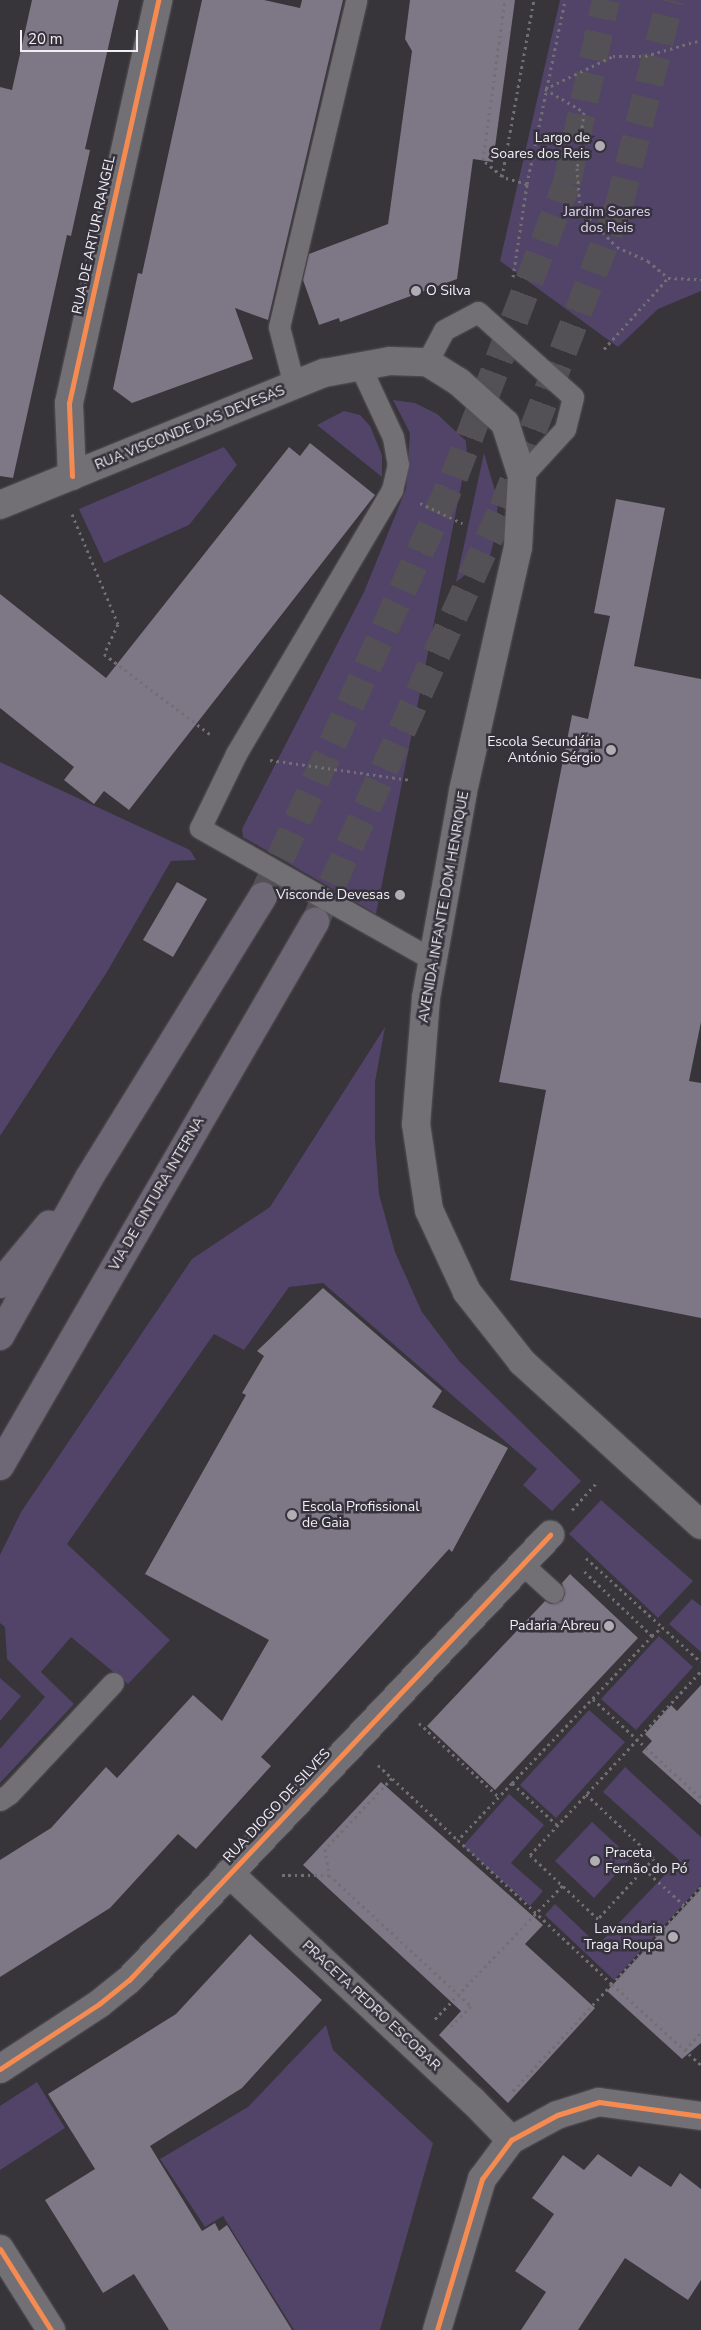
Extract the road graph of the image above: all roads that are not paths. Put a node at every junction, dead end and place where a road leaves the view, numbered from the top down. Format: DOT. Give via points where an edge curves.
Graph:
graph roads {
  1 [pos="158,0"];
  2 [pos="356,0"];
  3 [pos="427,362"];
  4 [pos="360,366"];
  5 [pos="294,385"];
  6 [pos="72,476"];
  7 [pos="522,476"];
  8 [pos="0,504"];
  9 [pos="263,896"];
  10 [pos="315,922"];
  11 [pos="432,959"];
  12 [pos="90,1178"];
  13 [pos="0,1284"];
  14 [pos="0,1336"];
  15 [pos="0,1466"];
  16 [pos="701,1525"];
  17 [pos="550,1535"];
  18 [pos="522,1564"];
  19 [pos="553,1592"];
  20 [pos="113,1683"];
  21 [pos="0,1800"];
  22 [pos="229,1873"];
  23 [pos="0,2069"];
  24 [pos="701,2116"];
  25 [pos="511,2140"];
  26 [pos="0,2249"];
  27 [pos="50,2330"];
  28 [pos="437,2330"];
  1 -- 6 [label="street, RUA DE ARTUR RANGEL" via="69,403"];
  2 -- 5 [label="lane" via="279,327"];
  3 -- 4 [label="street" via="390,361"];
  3 -- 7 [label="street, AVENIDA INFANTE DOM HENRIQUE" via="459,382 505,423"];
  3 -- 7 [label="lane" via="444,330 478,312 573,398 565,429"];
  4 -- 5 [label="street, RUA VISCONDE DAS DEVESAS" via="324,373"];
  4 -- 11 [label="lane" via="393,437 398,464 392,490 236,754 200,828"];
  5 -- 6 [label="street, RUA VISCONDE DAS DEVESAS"];
  6 -- 8 [label="street, RUA VISCONDE DAS DEVESAS"];
  7 -- 11 [label="street, AVENIDA INFANTE DOM HENRIQUE" via="518,547 463,792"];
  9 -- 12 [label="highway"];
  10 -- 15 [label="highway, VIA DE CINTURA INTERNA"];
  11 -- 16 [label="street, AVENIDA INFANTE DOM HENRIQUE" via="416,1124 429,1210 467,1292 522,1362"];
  12 -- 13 [label="highway"];
  12 -- 14 [label="highway"];
  17 -- 18 [label="street, RUA DIOGO DE SILVES"];
  18 -- 19 [label="lane"];
  18 -- 22 [label="street, RUA DIOGO DE SILVES"];
  20 -- 21 [label="lane" via="10,1794"];
  22 -- 23 [label="street, RUA DIOGO DE SILVES" via="129,1980 99,2004"];
  22 -- 25 [label="street, PRACETA PEDRO ESCOBAR"];
  24 -- 25 [label="street" via="598,2102 557,2114"];
  25 -- 28 [label="street" via="482,2179"];
  26 -- 27 [label="street"];
}
